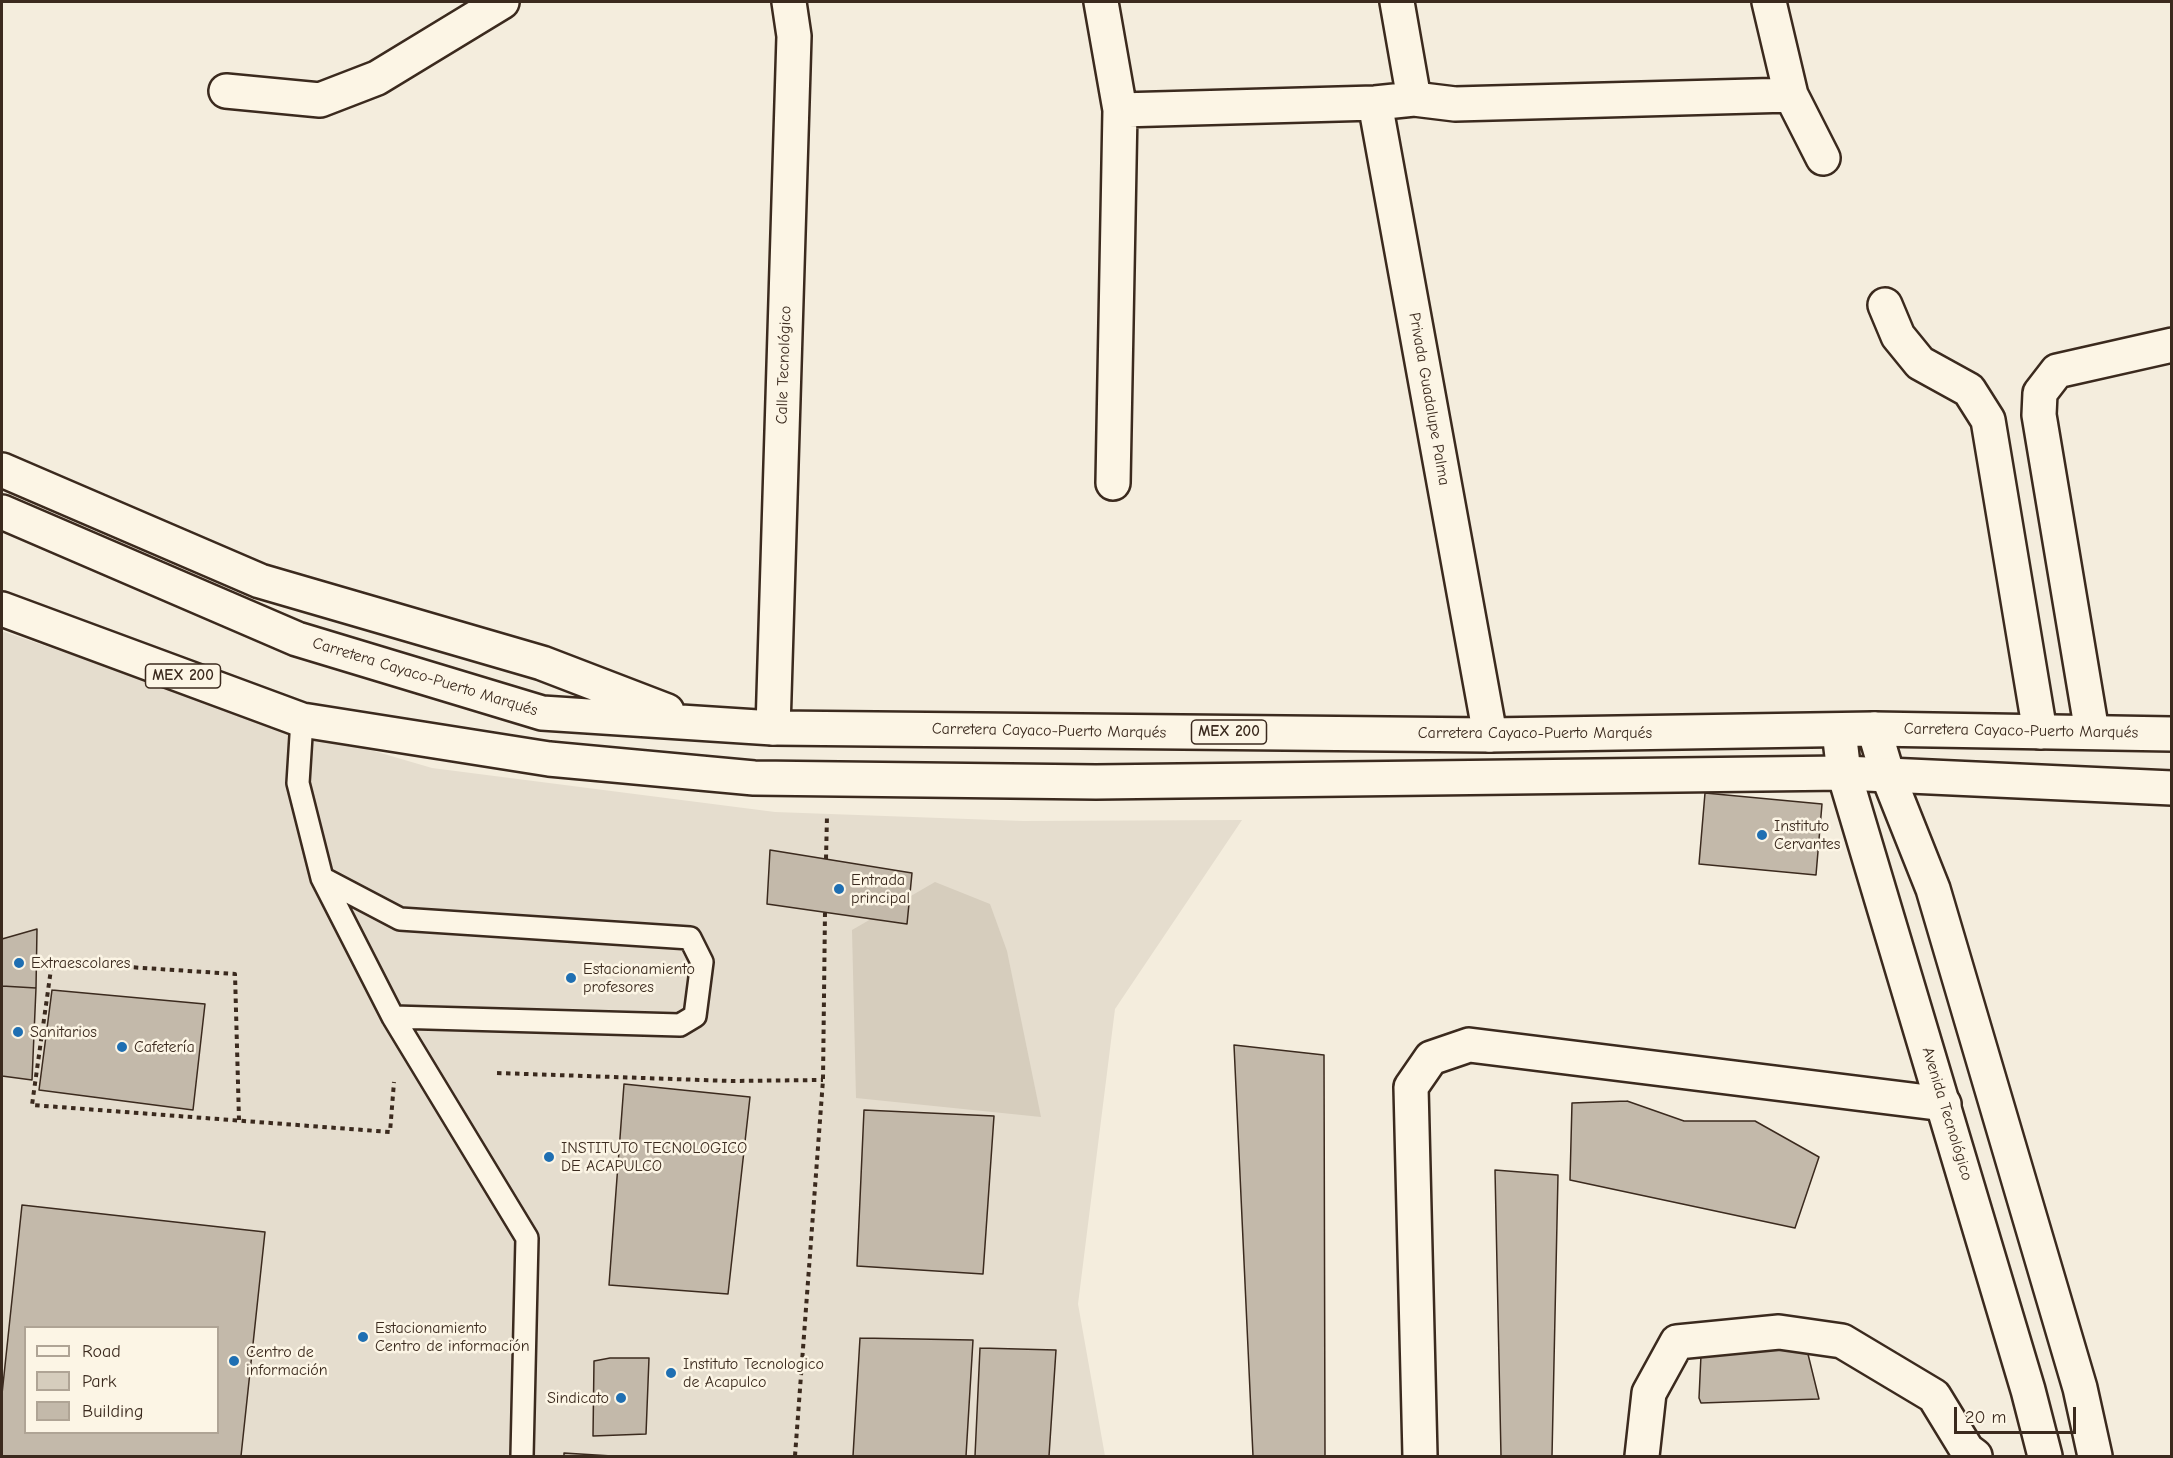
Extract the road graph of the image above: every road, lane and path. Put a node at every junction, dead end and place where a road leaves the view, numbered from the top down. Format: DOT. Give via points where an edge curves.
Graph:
graph roads {
  1 [pos="502,2"];
  2 [pos="789,2"];
  3 [pos="1101,2"];
  4 [pos="1397,2"];
  5 [pos="1769,2"];
  6 [pos="226,91"];
  7 [pos="1791,95"];
  8 [pos="1414,99"];
  9 [pos="1375,103"];
  10 [pos="1120,110"];
  11 [pos="1823,158"];
  12 [pos="1884,305"];
  13 [pos="2172,345"];
  14 [pos="2,470"];
  15 [pos="1113,483"];
  16 [pos="2,512"];
  17 [pos="2,609"];
  18 [pos="302,720"];
  19 [pos="696,723"];
  20 [pos="773,728"];
  21 [pos="1874,729"];
  22 [pos="1839,730"];
  23 [pos="2040,732"];
  24 [pos="2092,732"];
  25 [pos="2172,734"];
  26 [pos="1490,735"];
  27 [pos="1844,773"];
  28 [pos="1888,776"];
  29 [pos="2172,788"];
  30 [pos="322,878"];
  31 [pos="825,912"];
  32 [pos="393,1017"];
  33 [pos="394,1073"];
  34 [pos="497,1073"];
  35 [pos="823,1080"];
  36 [pos="1944,1104"];
  37 [pos="239,1120"];
  38 [pos="522,1456"];
  39 [pos="795,1456"];
  40 [pos="1420,1456"];
  41 [pos="1642,1456"];
  42 [pos="1975,1456"];
  43 [pos="2045,1456"];
  44 [pos="2095,1456"];
  1 -- 6 [label="main road" via="377,78 320,100"];
  2 -- 20 [label="main road, Calle Tecnológico" via="794,36"];
  3 -- 10 [label="main road"];
  4 -- 8 [label="main road"];
  5 -- 7 [label="main road"];
  7 -- 8 [label="main road" via="1455,104"];
  7 -- 11 [label="main road"];
  8 -- 9 [label="main road"];
  9 -- 10 [label="main road"];
  9 -- 26 [label="main road, Privada Guadalupe Palma"];
  10 -- 15 [label="main road"];
  12 -- 23 [label="main road" via="1898,336 1920,363 1969,390 1988,420"];
  13 -- 24 [label="main road" via="2057,371 2040,393 2039,415"];
  14 -- 19 [label="main road" via="260,581 542,663"];
  16 -- 19 [label="main road, Carretera Cayaco-Puerto Marqués / MEX 200" via="297,639 542,713"];
  17 -- 18 [label="main road, MEX 200"];
  18 -- 27 [label="main road, MEX 200" via="549,759 754,778 1096,782"];
  18 -- 30 [label="lane" via="298,783"];
  19 -- 20 [label="main road, Carretera Cayaco-Puerto Marqués / MEX 200"];
  20 -- 26 [label="main road, Carretera Cayaco-Puerto Marqués / MEX 200"];
  21 -- 22 [label="main road, Carretera Cayaco-Puerto Marqués / MEX 200"];
  21 -- 23 [label="main road, Carretera Cayaco-Puerto Marqués / MEX 200"];
  21 -- 28 [label="main road"];
  22 -- 26 [label="main road, Carretera Cayaco-Puerto Marqués / MEX 200"];
  22 -- 27 [label="main road, Avenida Tecnológico"];
  23 -- 24 [label="main road, Carretera Cayaco-Puerto Marqués / MEX 200"];
  24 -- 25 [label="main road, Carretera Cayaco-Puerto Marqués / MEX 200"];
  27 -- 28 [label="main road, MEX 200"];
  27 -- 36 [label="main road, Avenida Tecnológico"];
  28 -- 29 [label="main road, MEX 200"];
  28 -- 44 [label="main road" via="1933,889 2080,1388"];
  30 -- 32 [label="lane"];
  30 -- 32 [label="lane" via="400,919 690,938 702,962 695,1017 680,1025"];
  31 -- 35 [label="path"];
  32 -- 38 [label="lane" via="527,1238"];
  33 -- 37 [label="path" via="390,1132"];
  34 -- 35 [label="path" via="731,1082"];
  35 -- 39 [label="path"];
  36 -- 40 [label="main road" via="1469,1045 1431,1058 1411,1088"];
  36 -- 43 [label="main road, Avenida Tecnológico"];
  37 -- 37 [label="path" via="32,1105 52,962 236,974"];
  41 -- 42 [label="main road" via="1649,1393 1677,1342 1779,1332 1842,1341 1934,1396 1967,1450"];
}
